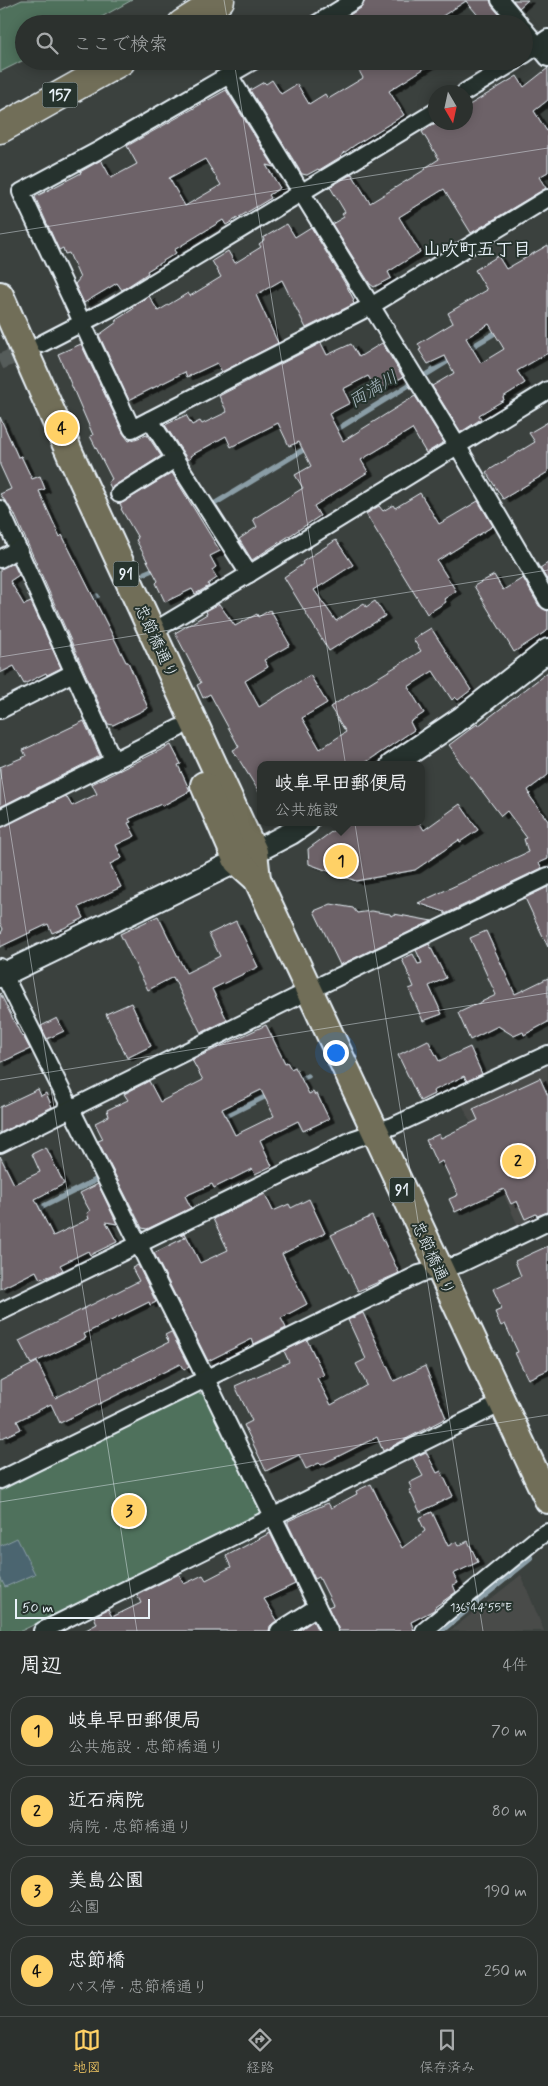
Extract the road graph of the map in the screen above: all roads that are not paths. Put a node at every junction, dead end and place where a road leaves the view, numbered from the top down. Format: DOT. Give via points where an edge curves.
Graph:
graph roads {
  1 [pos="220,0"];
  2 [pos="355,0"];
  3 [pos="500,0"];
  4 [pos="196,15"];
  5 [pos="331,15"];
  6 [pos="512,15"];
  7 [pos="537,46"];
  8 [pos="548,58"];
  9 [pos="105,70"];
  10 [pos="238,70"];
  11 [pos="501,70"];
  12 [pos="229,75"];
  13 [pos="473,87"];
  14 [pos="428,116"];
  15 [pos="0,129"];
  16 [pos="302,193"];
  17 [pos="548,198"];
  18 [pos="0,295"];
  19 [pos="371,306"];
  20 [pos="83,323"];
  21 [pos="0,336"];
  22 [pos="41,344"];
  23 [pos="548,390"];
  24 [pos="150,420"];
  25 [pos="458,445"];
  26 [pos="175,458"];
  27 [pos="119,494"];
  28 [pos="0,509"];
  29 [pos="18,548"];
  30 [pos="0,559"];
  31 [pos="249,574"];
  32 [pos="548,601"];
  33 [pos="152,632"];
  34 [pos="548,650"];
  35 [pos="73,673"];
  36 [pos="0,710"];
  37 [pos="179,728"];
  38 [pos="398,761"];
  39 [pos="114,762"];
  40 [pos="0,818"];
  41 [pos="301,826"];
  42 [pos="246,856"];
  43 [pos="548,876"];
  44 [pos="1,973"];
  45 [pos="309,991"];
  46 [pos="548,1054"];
  47 [pos="71,1109"];
  48 [pos="375,1132"];
  49 [pos="0,1144"];
  50 [pos="548,1222"];
  51 [pos="139,1244"];
  52 [pos="439,1268"];
  53 [pos="0,1312"];
  54 [pos="206,1378"];
  55 [pos="502,1403"];
  56 [pos="0,1480"];
  57 [pos="548,1500"];
  58 [pos="273,1516"];
  59 [pos="548,1532"];
  60 [pos="317,1607"];
  61 [pos="42,1631"];
  62 [pos="279,1631"];
  63 [pos="329,1631"];
  64 [pos="424,1631"];
  1 -- 4 [label="highway"];
  2 -- 5 [label="street"];
  3 -- 6 [label="street"];
  7 -- 8 [label="street"];
  9 -- 15 [label="highway, 157"];
  10 -- 12 [label="street"];
  11 -- 13 [label="street"];
  12 -- 16 [label="street"];
  12 -- 20 [label="street" via="22,192"];
  14 -- 16 [label="street"];
  16 -- 19 [label="street"];
  16 -- 20 [label="street"];
  17 -- 19 [label="street"];
  18 -- 33 [label="main road, 忠節橋通り / 91"];
  19 -- 24 [label="street"];
  19 -- 25 [label="street"];
  20 -- 22 [label="street"];
  20 -- 24 [label="street" via="132,429"];
  21 -- 37 [label="main road, 忠節橋通り / 91"];
  23 -- 25 [label="street"];
  24 -- 26 [label="street"];
  25 -- 31 [label="street"];
  25 -- 32 [label="street"];
  26 -- 27 [label="street"];
  26 -- 31 [label="street"];
  28 -- 29 [label="street"];
  29 -- 30 [label="street"];
  29 -- 35 [label="street"];
  31 -- 33 [label="street"];
  33 -- 42 [label="main road, 忠節橋通り / 91"];
  34 -- 38 [label="street" via="463,717"];
  35 -- 36 [label="street"];
  35 -- 39 [label="street"];
  37 -- 39 [label="street"];
  37 -- 42 [label="main road, 忠節橋通り / 91"];
  39 -- 40 [label="street"];
  41 -- 42 [label="street"];
  42 -- 44 [label="street"];
  42 -- 45 [label="main road, 忠節橋通り / 91"];
  43 -- 45 [label="street"];
  44 -- 47 [label="street"];
  45 -- 47 [label="street"];
  45 -- 48 [label="main road, 忠節橋通り / 91"];
  46 -- 48 [label="street"];
  47 -- 49 [label="street"];
  47 -- 51 [label="street"];
  48 -- 51 [label="street" via="354,1139"];
  48 -- 52 [label="main road, 忠節橋通り / 91"];
  50 -- 52 [label="street" via="460,1264"];
  51 -- 53 [label="street"];
  51 -- 54 [label="street"];
  52 -- 54 [label="street" via="418,1274"];
  52 -- 55 [label="main road, 忠節橋通り / 91"];
  54 -- 56 [label="street"];
  54 -- 58 [label="street"];
  55 -- 57 [label="main road, 忠節橋通り / 91"];
  55 -- 58 [label="street"];
  58 -- 60 [label="street"];
  58 -- 61 [label="street"];
  59 -- 64 [label="street"];
  60 -- 62 [label="street"];
  60 -- 63 [label="street"];
}
